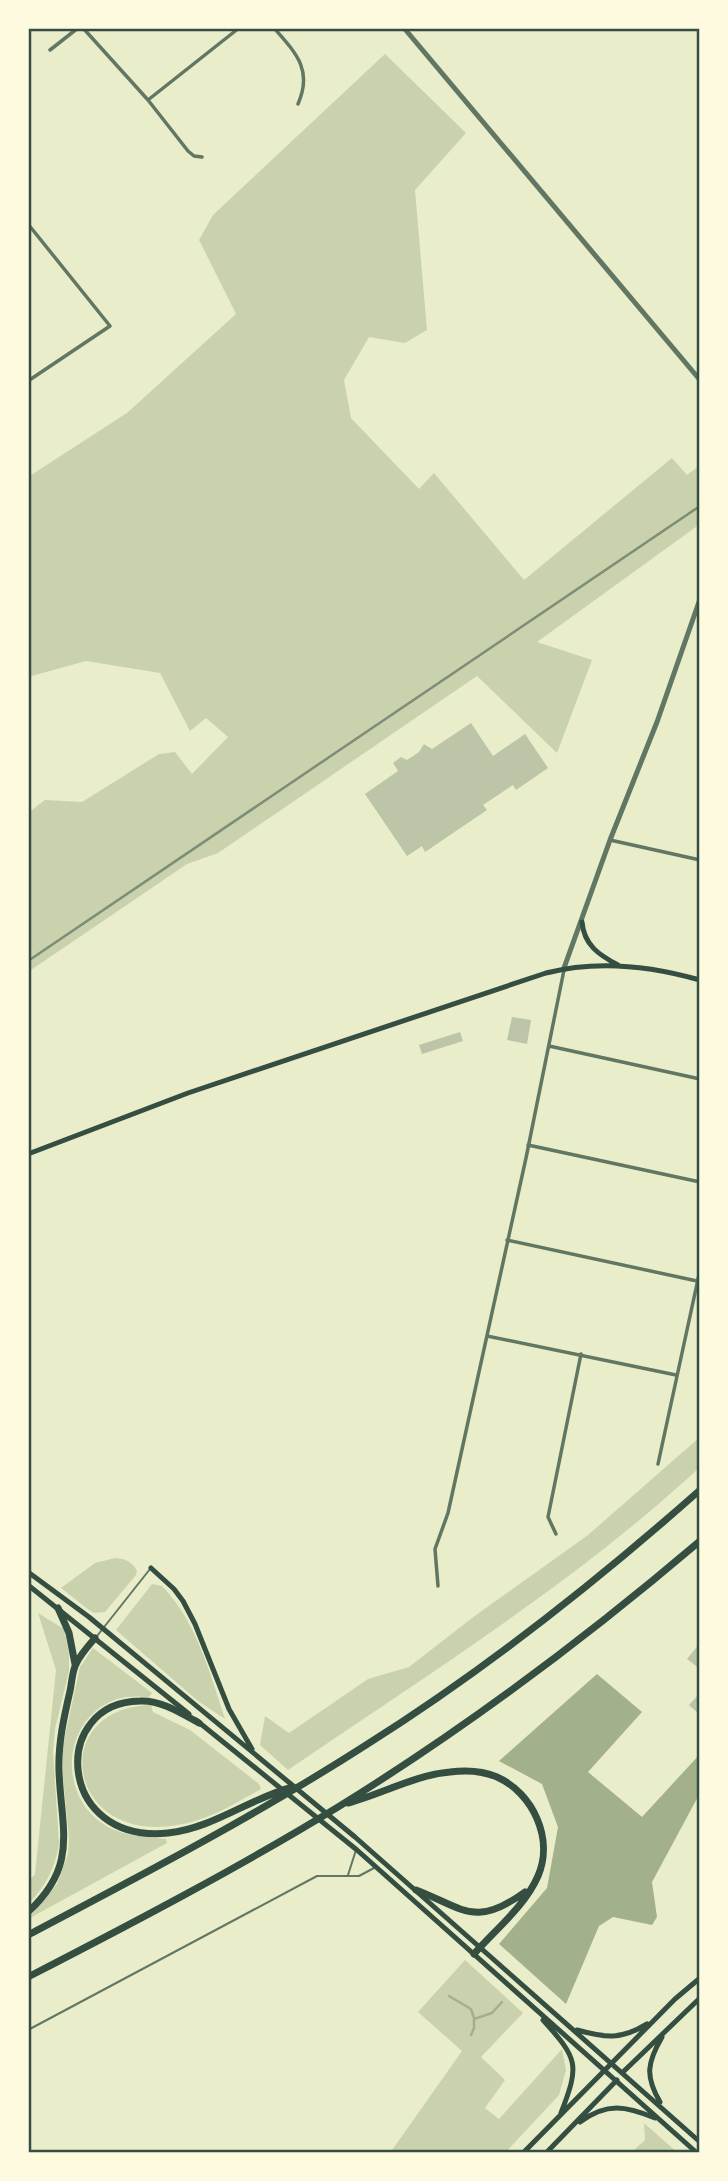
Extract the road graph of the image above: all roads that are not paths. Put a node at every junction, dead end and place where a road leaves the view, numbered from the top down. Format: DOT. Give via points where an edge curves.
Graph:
graph roads {
  1 [pos="80,28"];
  2 [pos="239,28"];
  3 [pos="274,28"];
  4 [pos="404,28"];
  5 [pos="50,50"];
  6 [pos="148,100"];
  7 [pos="298,104"];
  8 [pos="202,157"];
  9 [pos="28,224"];
  10 [pos="700,380"];
  11 [pos="28,381"];
  12 [pos="700,598"];
  13 [pos="610,840"];
  14 [pos="700,860"];
  15 [pos="582,922"];
  16 [pos="621,967"];
  17 [pos="564,968"];
  18 [pos="700,980"];
  19 [pos="549,1046"];
  20 [pos="700,1079"];
  21 [pos="528,1145"];
  22 [pos="28,1154"];
  23 [pos="700,1182"];
  24 [pos="507,1240"];
  25 [pos="700,1270"];
  26 [pos="698,1281"];
  27 [pos="487,1336"];
  28 [pos="581,1354"];
  29 [pos="676,1375"];
  30 [pos="658,1464"];
  31 [pos="700,1490"];
  32 [pos="556,1534"];
  33 [pos="700,1541"];
  34 [pos="150,1568"];
  35 [pos="28,1572"];
  36 [pos="28,1585"];
  37 [pos="438,1586"];
  38 [pos="58,1608"];
  39 [pos="103,1629"];
  40 [pos="95,1638"];
  41 [pos="75,1665"];
  42 [pos="199,1723"];
  43 [pos="255,1755"];
  44 [pos="303,1784"];
  45 [pos="340,1805"];
  46 [pos="357,1850"];
  47 [pos="377,1868"];
  48 [pos="348,1876"];
  49 [pos="416,1890"];
  50 [pos="529,1890"];
  51 [pos="28,1912"];
  52 [pos="28,1935"];
  53 [pos="481,1947"];
  54 [pos="474,1954"];
  55 [pos="28,1978"];
  56 [pos="700,1978"];
  57 [pos="700,1998"];
  58 [pos="527,2002"];
  59 [pos="656,2019"];
  60 [pos="668,2028"];
  61 [pos="575,2029"];
  62 [pos="28,2031"];
  63 [pos="613,2063"];
  64 [pos="606,2070"];
  65 [pos="624,2072"];
  66 [pos="617,2080"];
  67 [pos="663,2108"];
  68 [pos="559,2117"];
  69 [pos="661,2120"];
  70 [pos="563,2135"];
  71 [pos="700,2142"];
  72 [pos="523,2153"];
  73 [pos="546,2153"];
  74 [pos="697,2153"];
  1 -- 5 [label="street"];
  1 -- 6 [label="street"];
  2 -- 6 [label="street"];
  3 -- 7 [label="street" via="302,67 305,80"];
  4 -- 10 [label="street"];
  6 -- 8 [label="street" via="188,151"];
  9 -- 11 [label="street" via="110,326"];
  12 -- 13 [label="street"];
  13 -- 14 [label="street"];
  13 -- 15 [label="street"];
  15 -- 16 [label="main road" via="588,943"];
  15 -- 17 [label="street"];
  16 -- 17 [label="main road"];
  16 -- 18 [label="main road"];
  17 -- 19 [label="street"];
  17 -- 22 [label="main road" via="188,1093"];
  19 -- 20 [label="street"];
  19 -- 21 [label="street"];
  21 -- 23 [label="street"];
  21 -- 24 [label="street"];
  24 -- 26 [label="street"];
  24 -- 27 [label="street"];
  25 -- 26 [label="street"];
  26 -- 29 [label="street"];
  27 -- 28 [label="street"];
  27 -- 37 [label="street" via="448,1513 435,1549"];
  28 -- 29 [label="street"];
  28 -- 32 [label="street" via="548,1517"];
  29 -- 30 [label="street"];
  31 -- 44 [label="highway" via="533,1629"];
  33 -- 45 [label="highway" via="514,1689"];
  34 -- 39 [label="lane"];
  34 -- 43 [label="main road" via="183,1601 229,1709"];
  35 -- 39 [label="main road"];
  36 -- 38 [label="main road"];
  38 -- 40 [label="main road"];
  38 -- 41 [label="highway"];
  39 -- 40 [label="lane"];
  39 -- 43 [label="main road"];
  40 -- 41 [label="highway"];
  40 -- 42 [label="main road"];
  41 -- 51 [label="highway" via="59,1751 63,1853 47,1890"];
  42 -- 44 [label="highway" via="142,1700 116,1705 99,1716 83,1737 77,1763 81,1785 98,1813 131,1831 169,1833 197,1827 270,1793"];
  42 -- 46 [label="main road"];
  43 -- 49 [label="main road"];
  44 -- 52 [label="highway"];
  45 -- 50 [label="highway" via="435,1774 467,1771 497,1777 521,1794 539,1821 542,1861"];
  45 -- 55 [label="highway" via="205,1884"];
  46 -- 47 [label="main road"];
  46 -- 48 [label="lane"];
  47 -- 48 [label="lane"];
  47 -- 54 [label="main road"];
  48 -- 62 [label="lane" via="317,1876"];
  49 -- 50 [label="highway" via="459,1910 482,1912 512,1902"];
  49 -- 53 [label="main road"];
  50 -- 53 [label="highway"];
  53 -- 54 [label="highway"];
  53 -- 61 [label="main road"];
  54 -- 58 [label="main road"];
  56 -- 59 [label="main road"];
  57 -- 60 [label="main road"];
  58 -- 64 [label="main road"];
  58 -- 68 [label="main road" via="565,2044 572,2059 573,2082"];
  59 -- 61 [label="main road" via="616,2037"];
  59 -- 63 [label="main road"];
  60 -- 65 [label="main road"];
  60 -- 67 [label="main road" via="649,2067 651,2087"];
  61 -- 63 [label="main road"];
  63 -- 64 [label="main road"];
  63 -- 65 [label="main road"];
  64 -- 66 [label="main road"];
  64 -- 68 [label="main road"];
  65 -- 66 [label="main road"];
  65 -- 67 [label="main road"];
  66 -- 69 [label="main road"];
  66 -- 70 [label="main road"];
  67 -- 71 [label="main road"];
  68 -- 72 [label="main road"];
  69 -- 70 [label="main road" via="626,2107 608,2109 592,2113"];
  69 -- 74 [label="main road"];
  70 -- 73 [label="main road"];
}
